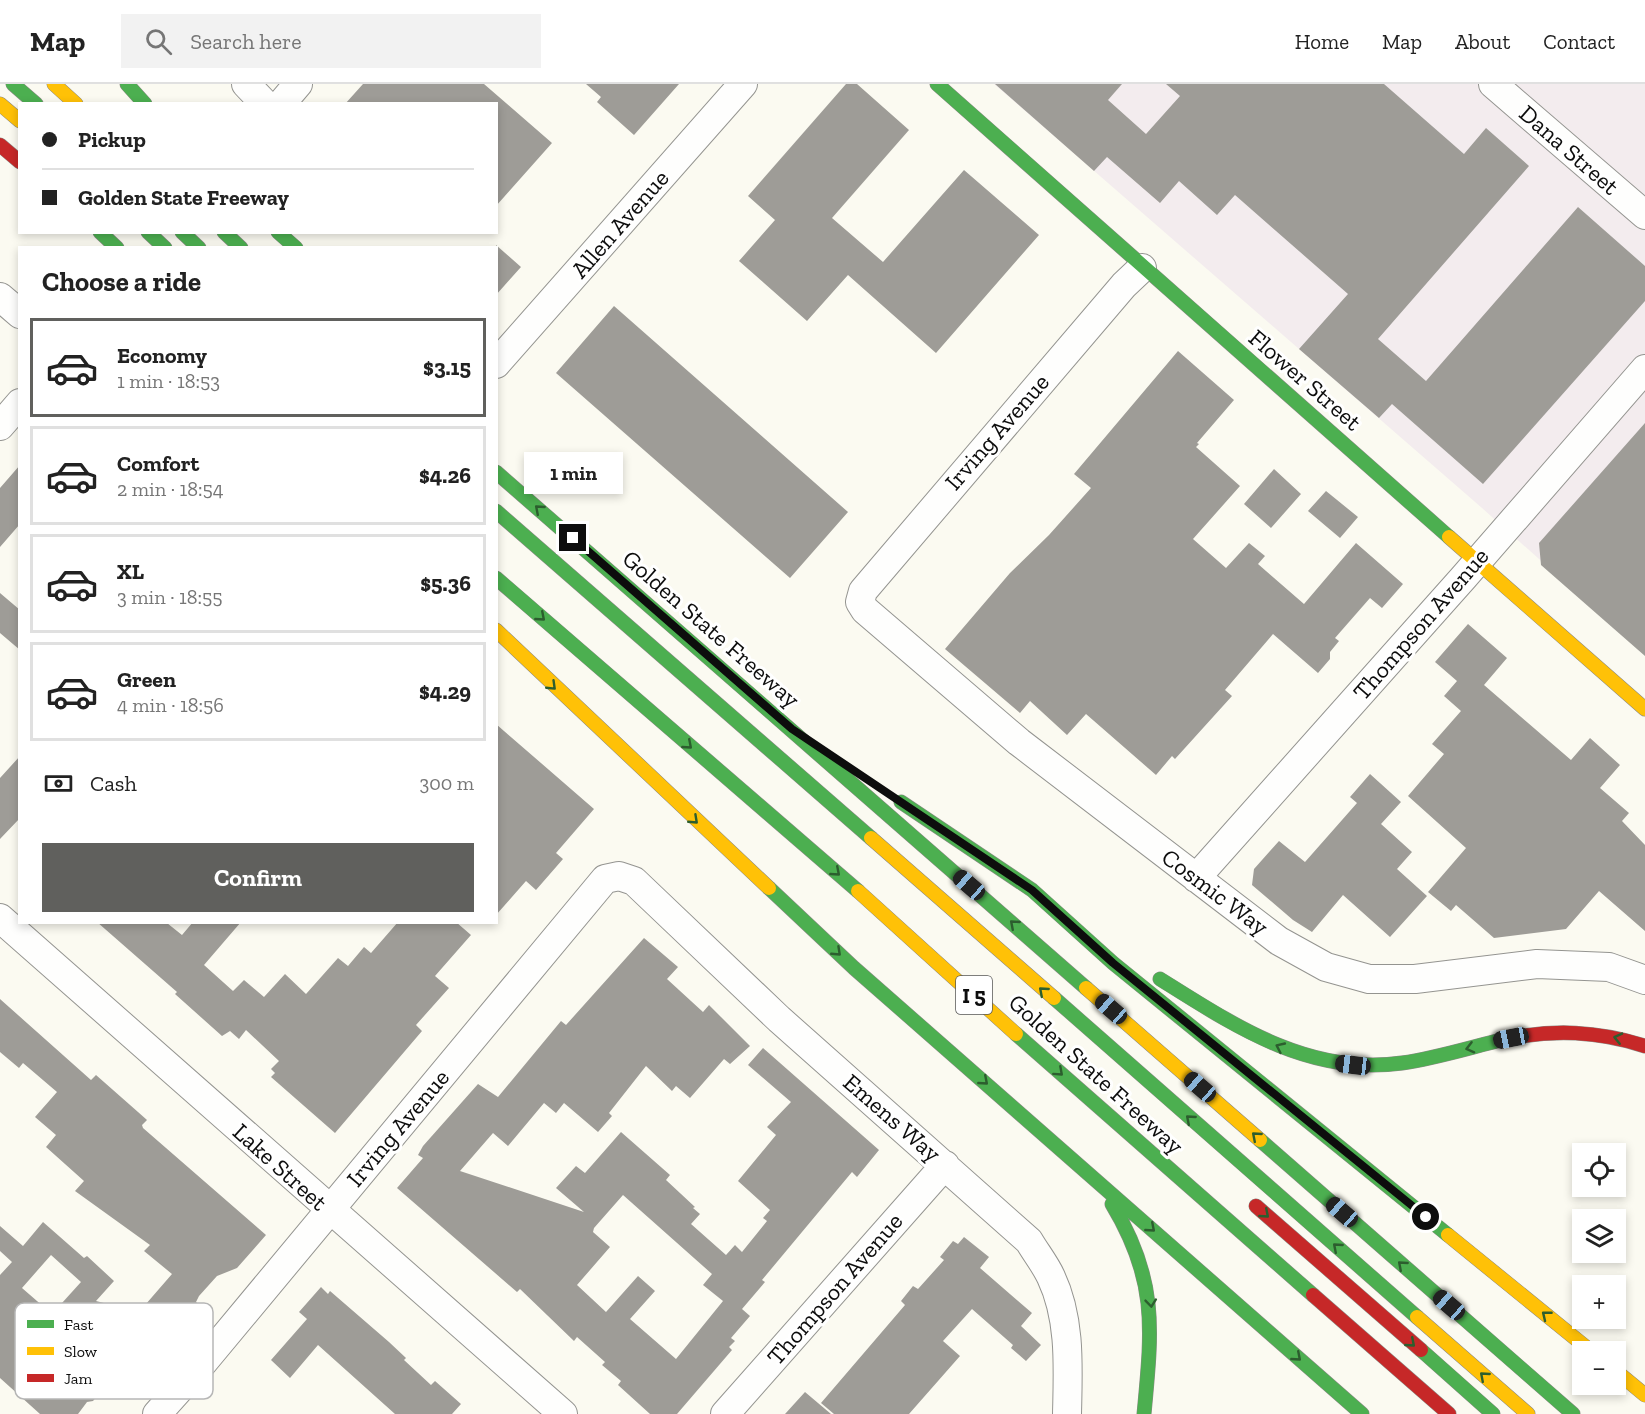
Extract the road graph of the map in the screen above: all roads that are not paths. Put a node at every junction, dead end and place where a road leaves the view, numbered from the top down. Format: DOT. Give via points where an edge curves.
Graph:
graph roads {
  1 [pos="13,84"];
  2 [pos="54,84"];
  3 [pos="127,84"];
  4 [pos="246,84"];
  5 [pos="298,84"];
  6 [pos="743,84"];
  7 [pos="937,84"];
  8 [pos="1493,84"];
  9 [pos="34,102"];
  10 [pos="74,102"];
  11 [pos="143,102"];
  12 [pos="263,102"];
  13 [pos="283,102"];
  14 [pos="0,104"];
  15 [pos="18,119"];
  16 [pos="0,145"];
  17 [pos="0,156"];
  18 [pos="18,161"];
  19 [pos="18,162"];
  20 [pos="1645,215"];
  21 [pos="102,234"];
  22 [pos="150,234"];
  23 [pos="184,234"];
  24 [pos="226,234"];
  25 [pos="280,234"];
  26 [pos="115,246"];
  27 [pos="163,246"];
  28 [pos="197,246"];
  29 [pos="239,246"];
  30 [pos="294,246"];
  31 [pos="1142,268"];
  32 [pos="0,297"];
  33 [pos="18,312"];
  34 [pos="498,362"];
  35 [pos="1645,369"];
  36 [pos="18,405"];
  37 [pos="0,426"];
  38 [pos="498,462"];
  39 [pos="498,474"];
  40 [pos="520,492"];
  41 [pos="498,514"];
  42 [pos="1477,560"];
  43 [pos="498,581"];
  44 [pos="860,602"];
  45 [pos="498,632"];
  46 [pos="1645,709"];
  47 [pos="792,729"];
  48 [pos="619,876"];
  49 [pos="1196,878"];
  50 [pos="6,918"];
  51 [pos="1088,938"];
  52 [pos="1645,980"];
  53 [pos="1645,1046"];
  54 [pos="1075,1162"];
  55 [pos="945,1165"];
  56 [pos="1245,1197"];
  57 [pos="329,1210"];
  58 [pos="1578,1341"];
  59 [pos="213,1350"];
  60 [pos="1626,1379"];
  61 [pos="1645,1395"];
  62 [pos="170,1399"];
  63 [pos="157,1414"];
  64 [pos="563,1414"];
  65 [pos="725,1414"];
  66 [pos="1067,1414"];
  67 [pos="1144,1414"];
  68 [pos="1362,1414"];
  69 [pos="1449,1414"];
  70 [pos="1493,1414"];
  71 [pos="1528,1414"];
  72 [pos="1573,1414"];
  1 -- 9 [label="main road"];
  2 -- 10 [label="main road"];
  3 -- 11 [label="main road"];
  4 -- 12 [label="street"];
  5 -- 13 [label="street"];
  6 -- 34 [label="street, Allen Avenue"];
  7 -- 31 [label="main road, Flower Street"];
  8 -- 20 [label="street, Dana Street"];
  14 -- 15 [label="main road"];
  16 -- 18 [label="main road"];
  17 -- 19 [label="main road"];
  21 -- 26 [label="main road"];
  22 -- 27 [label="main road"];
  23 -- 28 [label="main road"];
  24 -- 29 [label="main road"];
  25 -- 30 [label="main road"];
  31 -- 42 [label="main road, Flower Street"];
  31 -- 44 [label="street, Irving Avenue" via="903,542 863,591"];
  32 -- 33 [label="street"];
  35 -- 42 [label="street, Thompson Avenue"];
  36 -- 37 [label="street"];
  38 -- 40 [label="main road"];
  39 -- 40 [label="main road, Golden State Freeway"];
  47 -- 40 [label="main road, Golden State Freeway, one-way"];
  71 -- 41 [label="main road, one-way" via="959,918 813,785"];
  42 -- 46 [label="main road, Flower Street"];
  42 -- 49 [label="street, Thompson Avenue"];
  43 -- 69 [label="main road, Golden State Freeway / I 5, one-way" via="862,894"];
  44 -- 49 [label="street, Cosmic Way" via="1019,742"];
  45 -- 54 [label="main road, one-way" via="854,968"];
  47 -- 51 [label="main road" via="1032,890"];
  72 -- 47 [label="main road, Golden State Freeway, one-way"];
  48 -- 55 [label="street, Emens Way" via="634,881 779,1019"];
  48 -- 57 [label="street, Irving Avenue" via="605,879"];
  49 -- 52 [label="street, Cosmic Way" via="1279,941 1326,967 1369,979 1415,979 1537,964 1609,967"];
  50 -- 57 [label="street, Lake Street"];
  53 -- 51 [label="main road, one-way" via="1590,1032 1543,1032 1413,1062 1325,1062 1272,1044"];
  58 -- 51 [label="main road, one-way" via="1113,963"];
  54 -- 67 [label="main road, one-way" via="1124,1221 1146,1279 1152,1303 1152,1329"];
  54 -- 68 [label="main road, one-way"];
  55 -- 65 [label="street, Thompson Avenue"];
  55 -- 66 [label="street, Emens Way" via="1029,1241 1051,1277 1065,1321"];
  56 -- 70 [label="main road, one-way"];
  57 -- 59 [label="street, Irving Avenue"];
  57 -- 64 [label="street, Lake Street"];
  60 -- 61 [label="main road"];
  62 -- 63 [label="street, Irving Avenue"];
}
